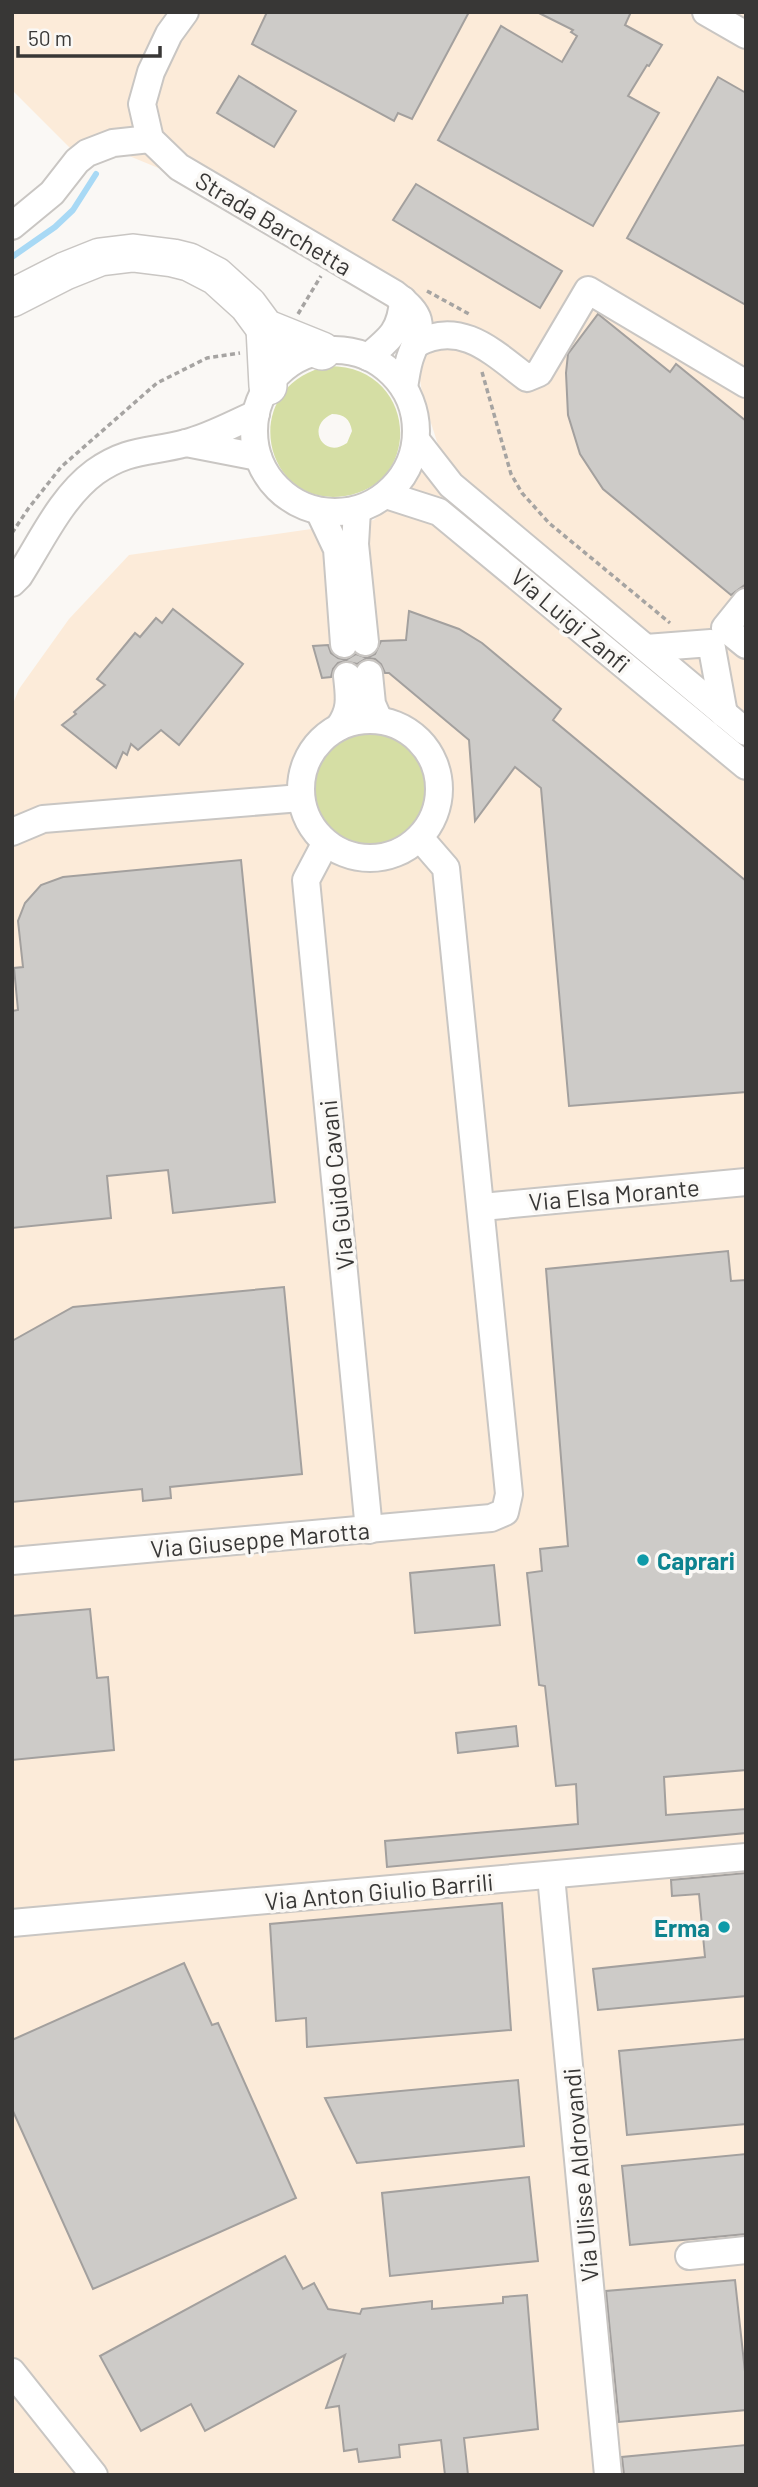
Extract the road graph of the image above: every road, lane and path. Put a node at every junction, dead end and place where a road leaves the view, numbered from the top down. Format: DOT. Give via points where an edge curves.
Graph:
graph roads {
  1 [pos="185,12"];
  2 [pos="706,12"];
  3 [pos="746,35"];
  4 [pos="150,139"];
  5 [pos="12,226"];
  6 [pos="332,258"];
  7 [pos="411,294"];
  8 [pos="12,298"];
  9 [pos="272,338"];
  10 [pos="474,342"];
  11 [pos="416,344"];
  12 [pos="322,351"];
  13 [pos="368,357"];
  14 [pos="746,384"];
  15 [pos="404,387"];
  16 [pos="262,400"];
  17 [pos="416,440"];
  18 [pos="186,443"];
  19 [pos="258,457"];
  20 [pos="386,495"];
  21 [pos="357,510"];
  22 [pos="319,511"];
  23 [pos="12,533"];
  24 [pos="12,583"];
  25 [pos="746,602"];
  26 [pos="710,639"];
  27 [pos="746,645"];
  28 [pos="646,648"];
  29 [pos="724,714"];
  30 [pos="379,720"];
  31 [pos="340,727"];
  32 [pos="746,732"];
  33 [pos="746,766"];
  34 [pos="301,798"];
  35 [pos="12,832"];
  36 [pos="420,838"];
  37 [pos="325,844"];
  38 [pos="746,1182"];
  39 [pos="482,1207"];
  40 [pos="369,1530"];
  41 [pos="12,1561"];
  42 [pos="746,1857"];
  43 [pos="551,1876"];
  44 [pos="12,1923"];
  45 [pos="746,2250"];
  46 [pos="689,2256"];
  47 [pos="12,2372"];
  48 [pos="94,2475"];
  49 [pos="608,2475"];
  1 -- 4 [label="street" via="151,72 142,104"];
  2 -- 3 [label="street"];
  4 -- 5 [label="street" via="113,143 87,153 52,193"];
  4 -- 6 [label="street, Strada Barchetta" via="179,167"];
  6 -- 7 [label="street, Strada Barchetta"];
  6 -- 9 [label="path"];
  7 -- 10 [label="path" via="472,315 478,322"];
  7 -- 11 [label="street, Strada Barchetta" via="420,328"];
  7 -- 13 [label="street" via="390,339"];
  8 -- 9 [label="highway" via="100,257 151,254 189,262 216,276 248,305"];
  9 -- 12 [label="highway"];
  9 -- 16 [label="highway"];
  9 -- 23 [label="path" via="207,358 157,383 61,467"];
  10 -- 11 [label="street" via="448,334 429,336"];
  10 -- 14 [label="street" via="527,378 539,373 588,290"];
  10 -- 26 [label="path" via="511,474 522,493 549,523"];
  11 -- 15 [label="street, Strada Barchetta"];
  12 -- 13 [label="street"];
  12 -- 16 [label="street" via="291,363"];
  13 -- 15 [label="street"];
  15 -- 17 [label="street" via="414,408"];
  16 -- 18 [label="street"];
  16 -- 19 [label="street" via="254,436"];
  17 -- 20 [label="street" via="408,468"];
  17 -- 28 [label="street, Via Luigi Zanfi" via="451,485"];
  18 -- 19 [label="street"];
  18 -- 24 [label="street" via="140,450 94,473 73,494"];
  19 -- 22 [label="street" via="280,492"];
  20 -- 21 [label="street"];
  20 -- 33 [label="street, Via Luigi Zanfi" via="439,512"];
  21 -- 22 [label="street"];
  21 -- 22 [label="street" via="355,643 337,549"];
  25 -- 26 [label="street"];
  26 -- 27 [label="street"];
  26 -- 28 [label="street"];
  26 -- 29 [label="street"];
  28 -- 29 [label="street, Via Luigi Zanfi"];
  29 -- 32 [label="street, Via Luigi Zanfi"];
  30 -- 31 [label="street"];
  30 -- 31 [label="street" via="358,675 348,715"];
  30 -- 36 [label="street" via="412,733 430,754 438,775 437,807"];
  31 -- 34 [label="street" via="327,734 308,757"];
  34 -- 35 [label="street" via="43,819"];
  34 -- 37 [label="street" via="308,822"];
  36 -- 37 [label="street" via="380,858 347,855"];
  36 -- 39 [label="street" via="446,868"];
  37 -- 40 [label="street, Via Guido Cavani" via="306,880"];
  38 -- 39 [label="street, Via Elsa Morante"];
  39 -- 40 [label="street, Via Giuseppe Marotta" via="509,1494 505,1512 491,1518"];
  40 -- 41 [label="street, Via Giuseppe Marotta"];
  42 -- 43 [label="street, Via Anton Giulio Barrili"];
  43 -- 44 [label="street, Via Anton Giulio Barrili"];
  43 -- 49 [label="street, Via Ulisse Aldrovandi"];
  45 -- 46 [label="street"];
  47 -- 48 [label="street"];
}
